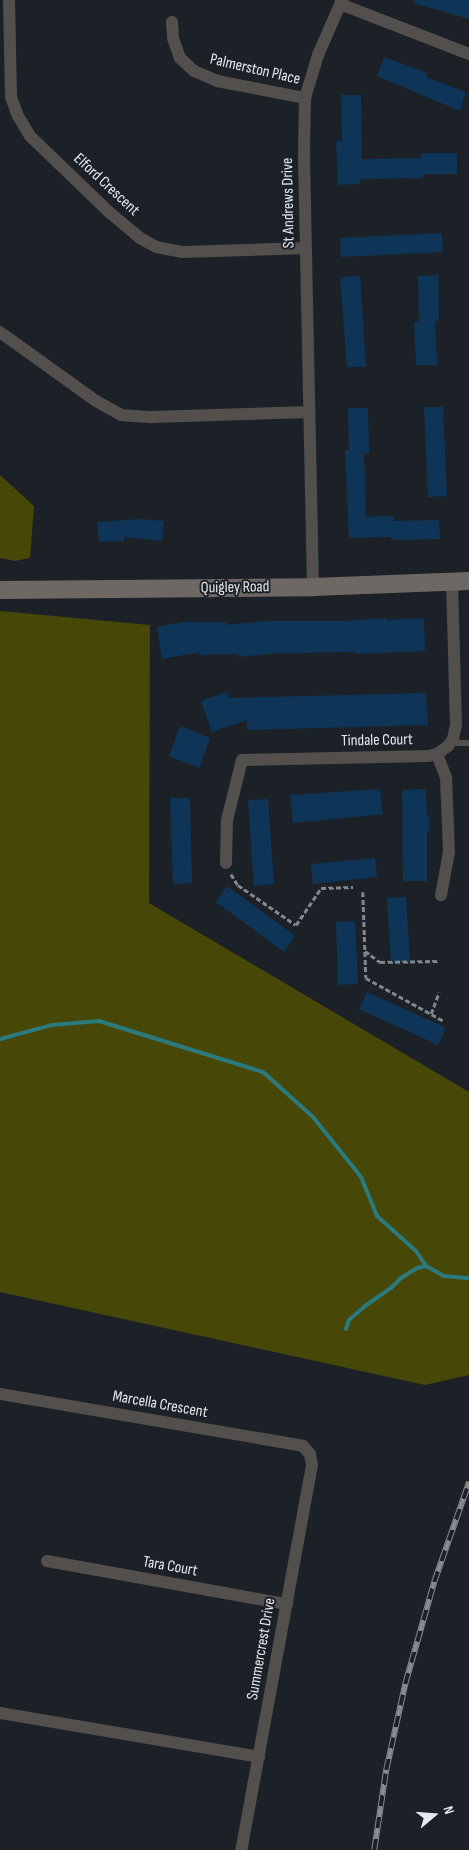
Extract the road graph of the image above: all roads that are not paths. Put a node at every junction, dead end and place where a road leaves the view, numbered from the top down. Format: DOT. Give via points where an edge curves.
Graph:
graph roads {
  1 [pos="9,0"];
  2 [pos="341,2"];
  3 [pos="5,18"];
  4 [pos="172,22"];
  5 [pos="469,54"];
  6 [pos="305,98"];
  7 [pos="306,248"];
  8 [pos="0,332"];
  9 [pos="310,412"];
  10 [pos="461,581"];
  11 [pos="313,587"];
  12 [pos="0,590"];
  13 [pos="451,743"];
  14 [pos="469,743"];
  15 [pos="437,754"];
  16 [pos="226,863"];
  17 [pos="441,895"];
  18 [pos="0,1394"];
  19 [pos="310,1454"];
  20 [pos="47,1561"];
  21 [pos="287,1604"];
  22 [pos="0,1713"];
  23 [pos="259,1757"];
  24 [pos="241,1850"];
  1 -- 3 [label="street, Elford Crescent"];
  2 -- 5 [label="street"];
  2 -- 6 [label="street, St Andrews Drive" via="318,55"];
  3 -- 7 [label="street, Elford Crescent" via="12,97 18,116 30,136 140,238 156,247 182,252"];
  4 -- 6 [label="street, Palmerston Place" via="180,58 194,71 217,80"];
  6 -- 7 [label="street, St Andrews Drive"];
  7 -- 9 [label="street, St Andrews Drive"];
  8 -- 9 [label="street" via="96,401 121,415"];
  9 -- 11 [label="street, St Andrews Drive"];
  10 -- 11 [label="street, Quigley Road"];
  10 -- 13 [label="street" via="456,726"];
  11 -- 12 [label="street, Quigley Road"];
  13 -- 14 [label="lane"];
  13 -- 15 [label="street, Tindale Court"];
  15 -- 16 [label="street, Tindale Court" via="242,760 227,820"];
  15 -- 17 [label="street" via="446,777 449,852"];
  18 -- 19 [label="street, Marcella Crescent" via="303,1446"];
  19 -- 21 [label="street, Summercrest Drive" via="312,1466"];
  20 -- 21 [label="street, Tara Court"];
  21 -- 23 [label="street, Summercrest Drive"];
  22 -- 23 [label="street"];
  23 -- 24 [label="street, Summercrest Drive"];
}
